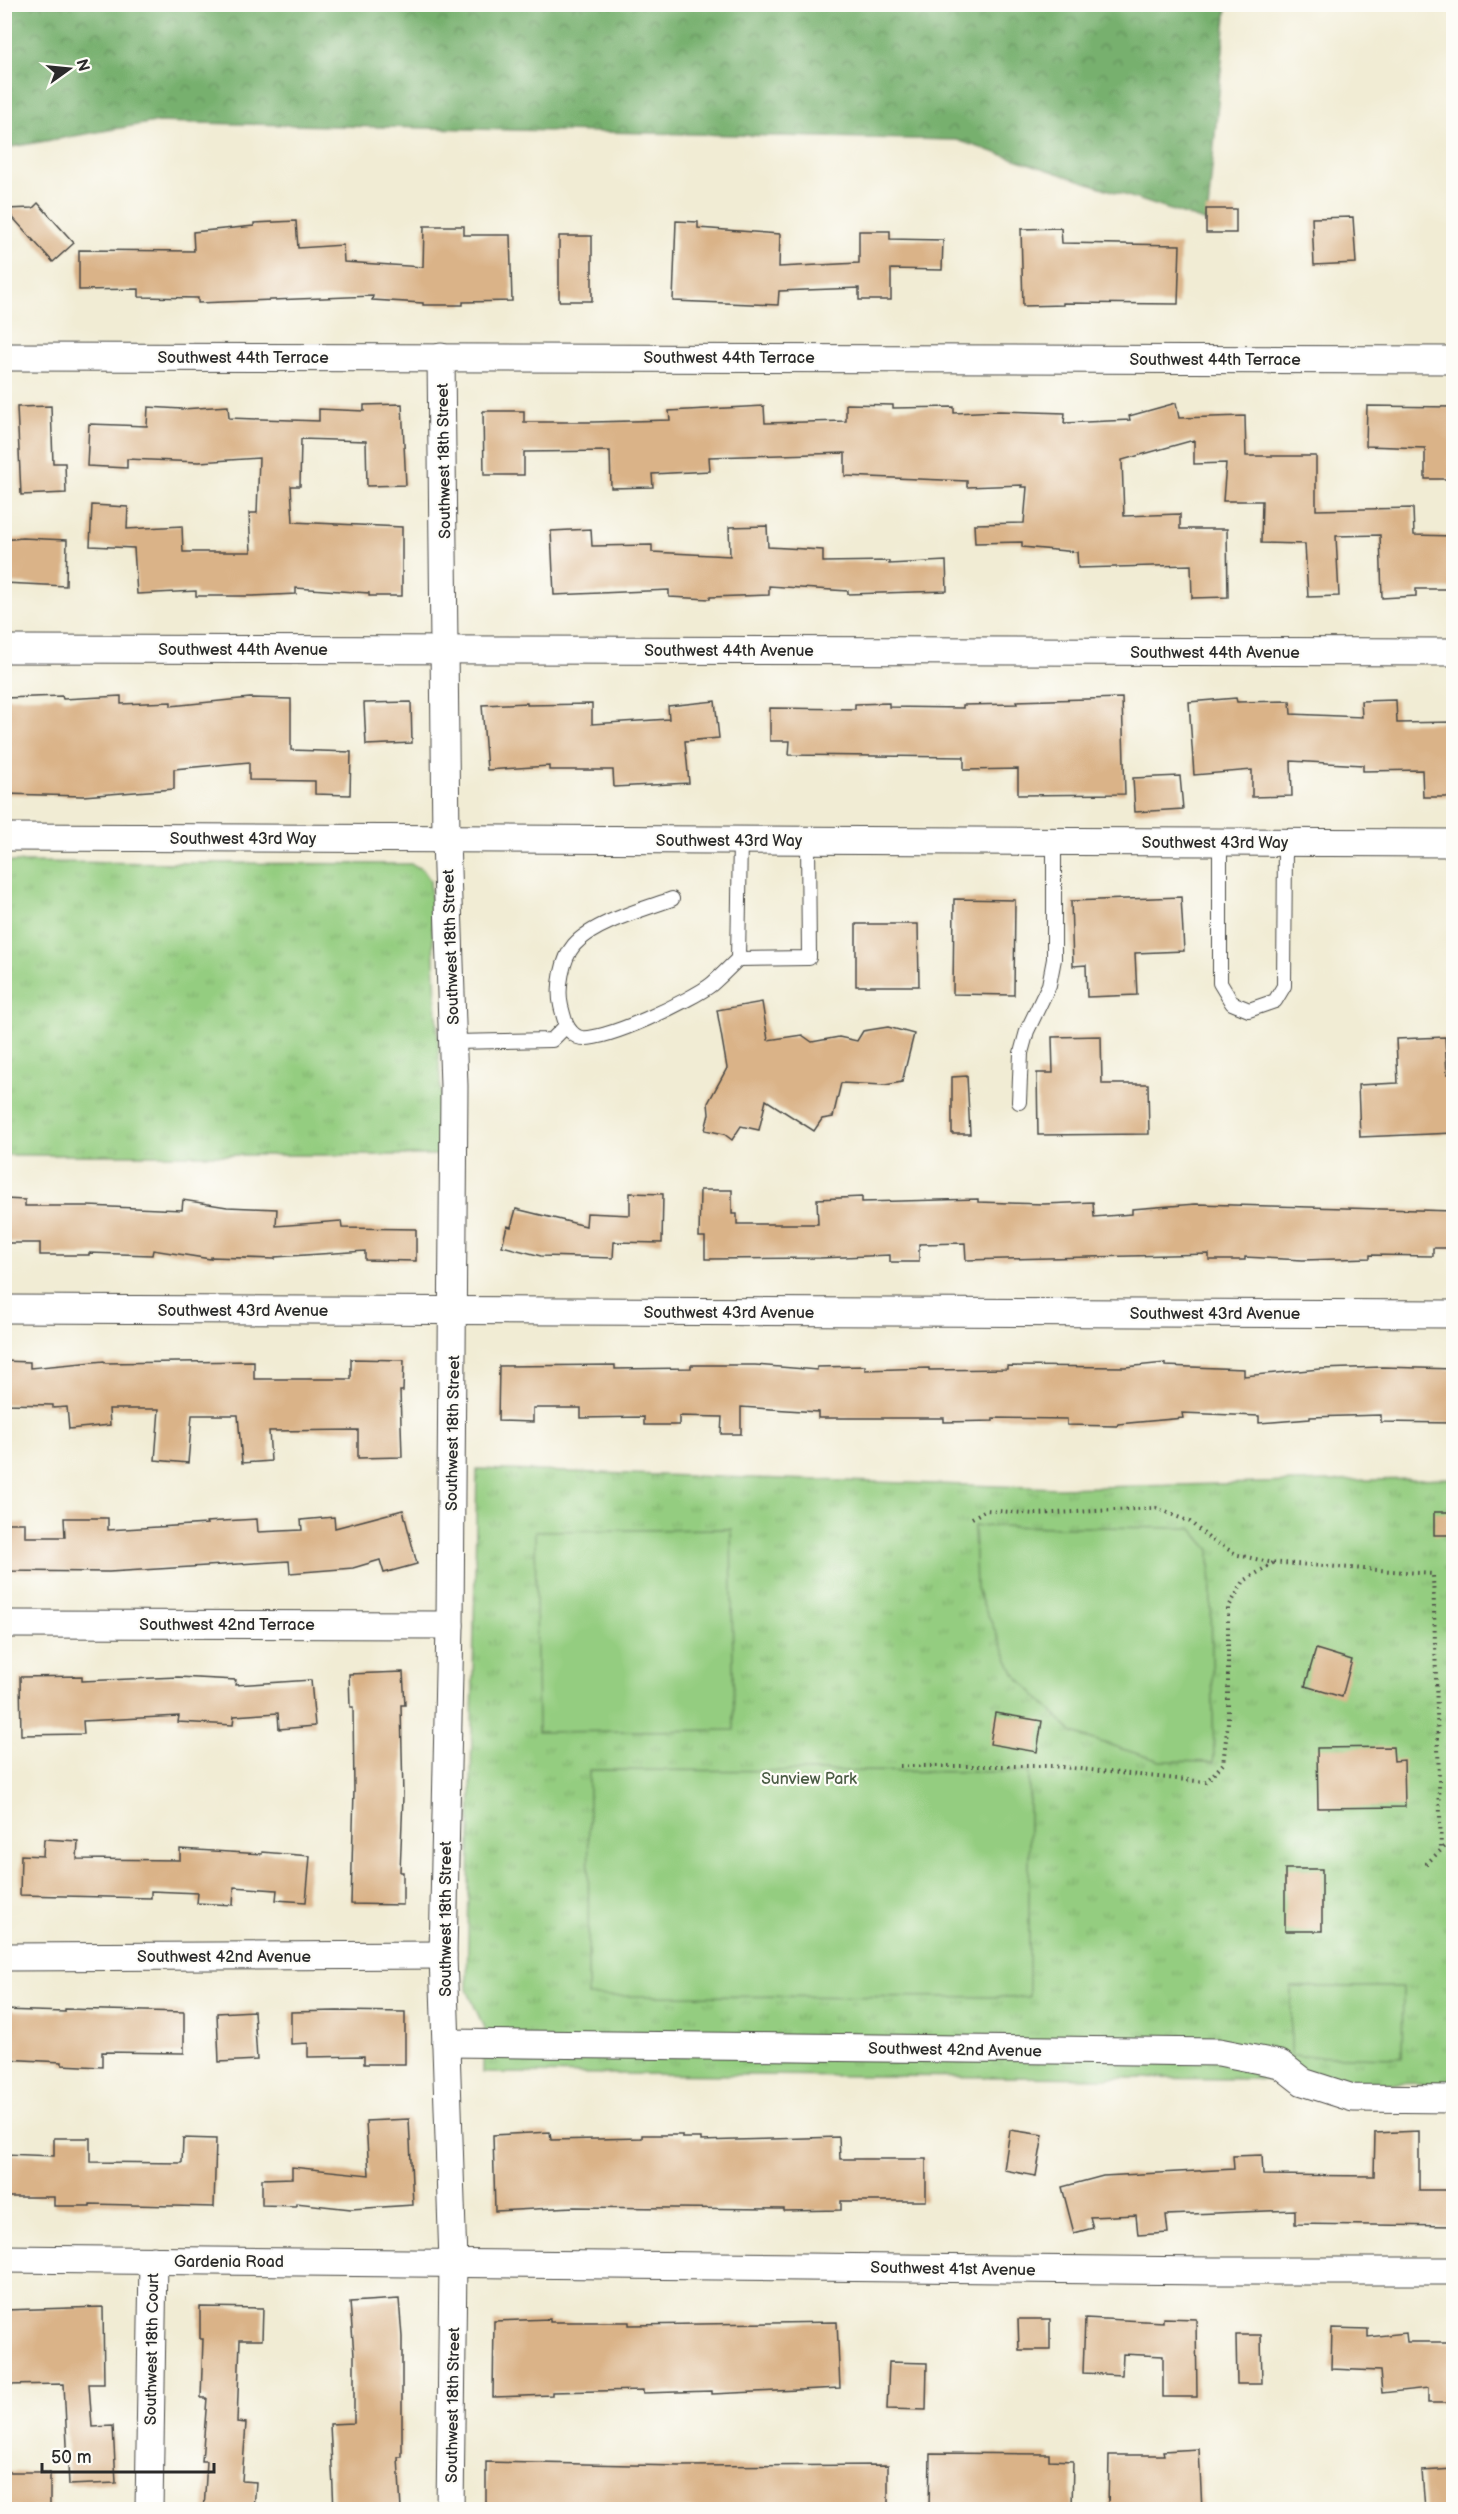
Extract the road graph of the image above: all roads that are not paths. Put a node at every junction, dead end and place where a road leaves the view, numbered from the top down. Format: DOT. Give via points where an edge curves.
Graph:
graph roads {
  1 [pos="4,357"];
  2 [pos="441,357"];
  3 [pos="1454,360"];
  4 [pos="4,649"];
  5 [pos="446,650"];
  6 [pos="1454,652"];
  7 [pos="4,837"];
  8 [pos="446,839"];
  9 [pos="740,840"];
  10 [pos="808,840"];
  11 [pos="1054,841"];
  12 [pos="1220,842"];
  13 [pos="1285,842"];
  14 [pos="1454,843"];
  15 [pos="672,899"];
  16 [pos="738,958"];
  17 [pos="566,1026"];
  18 [pos="453,1042"];
  19 [pos="1019,1102"];
  20 [pos="4,1309"];
  21 [pos="454,1311"];
  22 [pos="1454,1314"];
  23 [pos="4,1624"];
  24 [pos="450,1625"];
  25 [pos="443,1955"];
  26 [pos="4,1958"];
  27 [pos="446,2043"];
  28 [pos="1454,2099"];
  29 [pos="4,2259"];
  30 [pos="153,2260"];
  31 [pos="453,2262"];
  32 [pos="1454,2271"];
  33 [pos="149,2510"];
  34 [pos="450,2510"];
  1 -- 2 [label="street, Southwest 44th Terrace"];
  2 -- 3 [label="street, Southwest 44th Terrace"];
  2 -- 5 [label="street, Southwest 18th Street"];
  4 -- 5 [label="street, Southwest 44th Avenue"];
  5 -- 6 [label="street, Southwest 44th Avenue"];
  5 -- 8 [label="street, Southwest 18th Street"];
  7 -- 8 [label="street, Southwest 43rd Way"];
  8 -- 9 [label="street, Southwest 43rd Way"];
  8 -- 18 [label="street, Southwest 18th Street"];
  9 -- 10 [label="street, Southwest 43rd Way"];
  9 -- 16 [label="lane"];
  10 -- 11 [label="street, Southwest 43rd Way"];
  10 -- 16 [label="lane" via="809,958"];
  11 -- 12 [label="street, Southwest 43rd Way"];
  11 -- 19 [label="lane" via="1054,959 1049,985 1021,1053"];
  12 -- 13 [label="street, Southwest 43rd Way"];
  12 -- 13 [label="lane" via="1220,983 1232,1003 1249,1010 1275,1001 1284,986"];
  13 -- 14 [label="street, Southwest 43rd Way"];
  15 -- 17 [label="lane" via="603,924 573,945 561,975 560,1001"];
  16 -- 17 [label="lane" via="711,986 640,1023 594,1039 578,1037"];
  17 -- 18 [label="lane" via="552,1040"];
  18 -- 21 [label="street, Southwest 18th Street"];
  20 -- 21 [label="street, Southwest 43rd Avenue"];
  21 -- 22 [label="street, Southwest 43rd Avenue"];
  21 -- 24 [label="street, Southwest 18th Street"];
  23 -- 24 [label="street, Southwest 42nd Terrace"];
  24 -- 25 [label="street, Southwest 18th Street"];
  25 -- 26 [label="street, Southwest 42nd Avenue"];
  25 -- 27 [label="street, Southwest 18th Street"];
  27 -- 28 [label="street, Southwest 42nd Avenue" via="1219,2052 1280,2064 1304,2082 1353,2098"];
  27 -- 31 [label="street, Southwest 18th Street"];
  29 -- 30 [label="street, Gardenia Road"];
  30 -- 31 [label="street, Gardenia Road"];
  30 -- 33 [label="street, Southwest 18th Court"];
  31 -- 32 [label="street, Southwest 41st Avenue"];
  31 -- 34 [label="street, Southwest 18th Street"];
}
